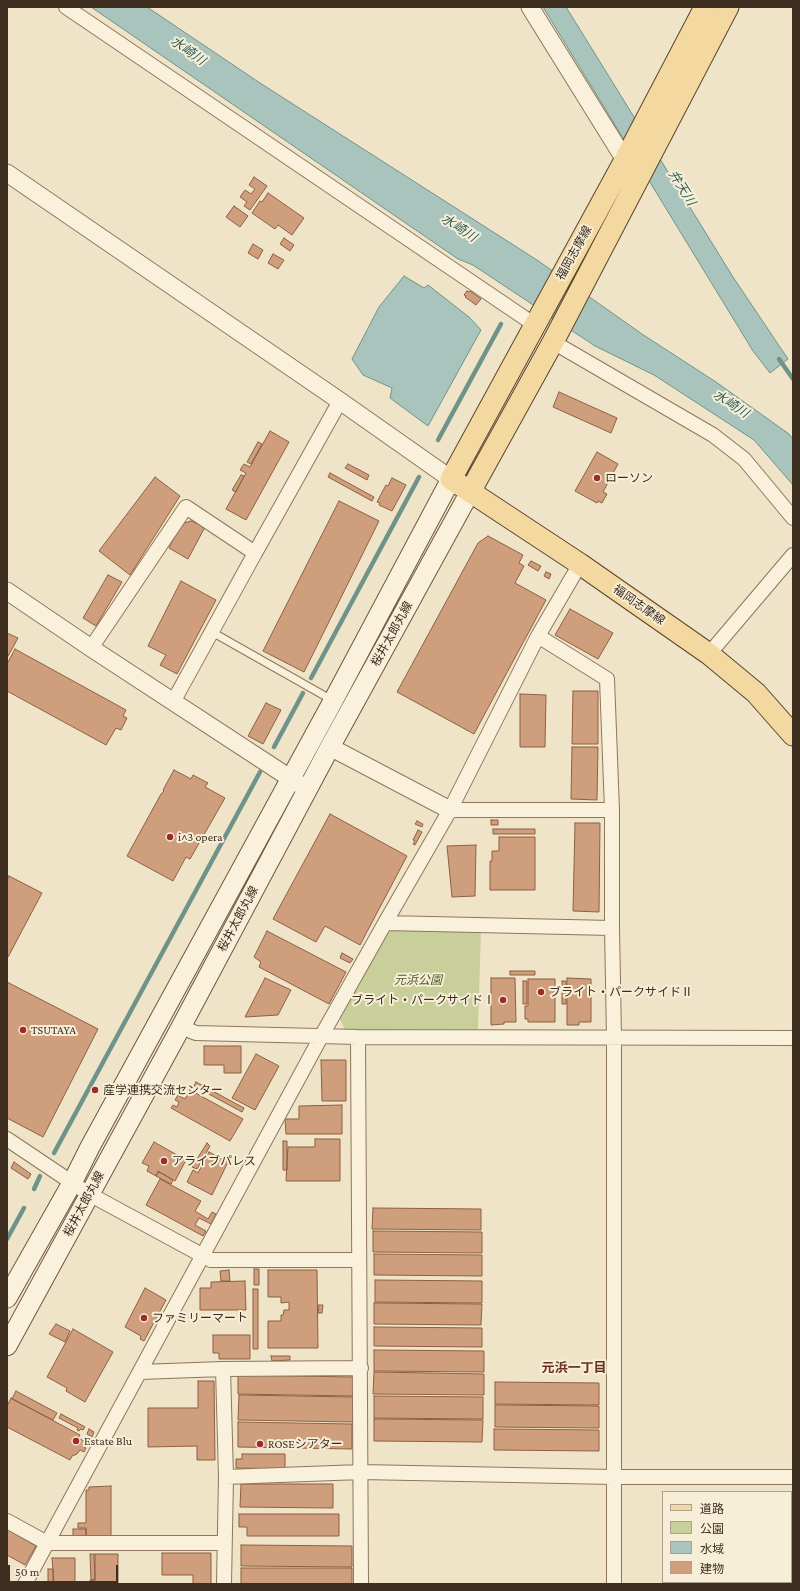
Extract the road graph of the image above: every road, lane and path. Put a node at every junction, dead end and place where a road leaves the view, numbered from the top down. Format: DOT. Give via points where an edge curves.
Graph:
graph roads {
  1 [pos="66,7"];
  2 [pos="530,7"];
  3 [pos="705,7"];
  4 [pos="728,7"];
  5 [pos="627,157"];
  6 [pos="7,173"];
  7 [pos="536,323"];
  8 [pos="555,336"];
  9 [pos="340,401"];
  10 [pos="452,480"];
  11 [pos="470,492"];
  12 [pos="793,518"];
  13 [pos="255,552"];
  14 [pos="793,555"];
  15 [pos="580,564"];
  16 [pos="7,591"];
  17 [pos="212,632"];
  18 [pos="538,636"];
  19 [pos="91,648"];
  20 [pos="709,654"];
  21 [pos="333,701"];
  22 [pos="173,702"];
  23 [pos="793,735"];
  24 [pos="330,747"];
  25 [pos="291,779"];
  26 [pos="307,789"];
  27 [pos="450,810"];
  28 [pos="612,810"];
  29 [pos="385,923"];
  30 [pos="612,928"];
  31 [pos="181,1027"];
  32 [pos="322,1036"];
  33 [pos="358,1037"];
  34 [pos="614,1037"];
  35 [pos="793,1038"];
  36 [pos="7,1139"];
  37 [pos="72,1183"];
  38 [pos="89,1194"];
  39 [pos="202,1256"];
  40 [pos="359,1260"];
  41 [pos="11,1278"];
  42 [pos="7,1298"];
  43 [pos="7,1346"];
  44 [pos="361,1368"];
  45 [pos="222,1369"];
  46 [pos="140,1372"];
  47 [pos="361,1472"];
  48 [pos="226,1477"];
  49 [pos="793,1477"];
  50 [pos="614,1478"];
  51 [pos="7,1522"];
  52 [pos="47,1543"];
  53 [pos="224,1543"];
  54 [pos="25,1584"];
  55 [pos="224,1584"];
  56 [pos="361,1584"];
  57 [pos="614,1584"];
  1 -- 7 [label="street"];
  2 -- 5 [label="street"];
  3 -- 5 [label="main road, 福岡志摩線"];
  4 -- 8 [label="main road, 福岡志摩線"];
  5 -- 7 [label="main road, 福岡志摩線"];
  6 -- 9 [label="street"];
  7 -- 10 [label="main road, 福岡志摩線"];
  8 -- 11 [label="main road, 福岡志摩線"];
  8 -- 12 [label="street" via="713,435 744,459"];
  9 -- 10 [label="street"];
  9 -- 13 [label="street"];
  10 -- 11 [label="main road, 福岡志摩線"];
  10 -- 21 [label="main road, 桜井太郎丸線"];
  11 -- 15 [label="main road, 福岡志摩線"];
  11 -- 24 [label="main road, 桜井太郎丸線"];
  13 -- 17 [label="street"];
  13 -- 19 [label="street" via="186,507"];
  14 -- 20 [label="street"];
  15 -- 18 [label="street"];
  15 -- 20 [label="main road, 福岡志摩線"];
  16 -- 19 [label="street"];
  17 -- 21 [label="lane"];
  17 -- 22 [label="street"];
  18 -- 27 [label="street"];
  18 -- 28 [label="street" via="607,679"];
  19 -- 22 [label="street"];
  20 -- 23 [label="main road, 福岡志摩線" via="756,693"];
  21 -- 25 [label="main road, 桜井太郎丸線"];
  22 -- 25 [label="street"];
  24 -- 26 [label="main road, 桜井太郎丸線"];
  24 -- 27 [label="street"];
  25 -- 26 [label="street"];
  25 -- 37 [label="main road, 桜井太郎丸線"];
  26 -- 31 [label="main road, 桜井太郎丸線"];
  27 -- 28 [label="street"];
  27 -- 29 [label="street"];
  28 -- 30 [label="street"];
  29 -- 30 [label="street"];
  29 -- 32 [label="street"];
  30 -- 34 [label="street"];
  31 -- 32 [label="street" via="196,1033"];
  31 -- 38 [label="main road, 桜井太郎丸線"];
  32 -- 33 [label="street"];
  32 -- 39 [label="street"];
  33 -- 34 [label="street"];
  33 -- 40 [label="street"];
  34 -- 35 [label="street"];
  34 -- 50 [label="street"];
  36 -- 37 [label="street"];
  37 -- 38 [label="street"];
  37 -- 41 [label="main road, 桜井太郎丸線"];
  38 -- 39 [label="street"];
  38 -- 43 [label="main road, 桜井太郎丸線"];
  39 -- 40 [label="street" via="211,1260"];
  39 -- 46 [label="street"];
  40 -- 44 [label="street"];
  41 -- 42 [label="main road, 桜井太郎丸線"];
  44 -- 45 [label="street"];
  44 -- 47 [label="street"];
  45 -- 46 [label="street"];
  45 -- 48 [label="street"];
  46 -- 52 [label="street"];
  47 -- 48 [label="street"];
  47 -- 50 [label="street"];
  47 -- 56 [label="street"];
  48 -- 53 [label="street"];
  49 -- 50 [label="street"];
  50 -- 57 [label="street"];
  51 -- 52 [label="street"];
  52 -- 53 [label="street"];
  52 -- 54 [label="street"];
  53 -- 55 [label="street"];
}
